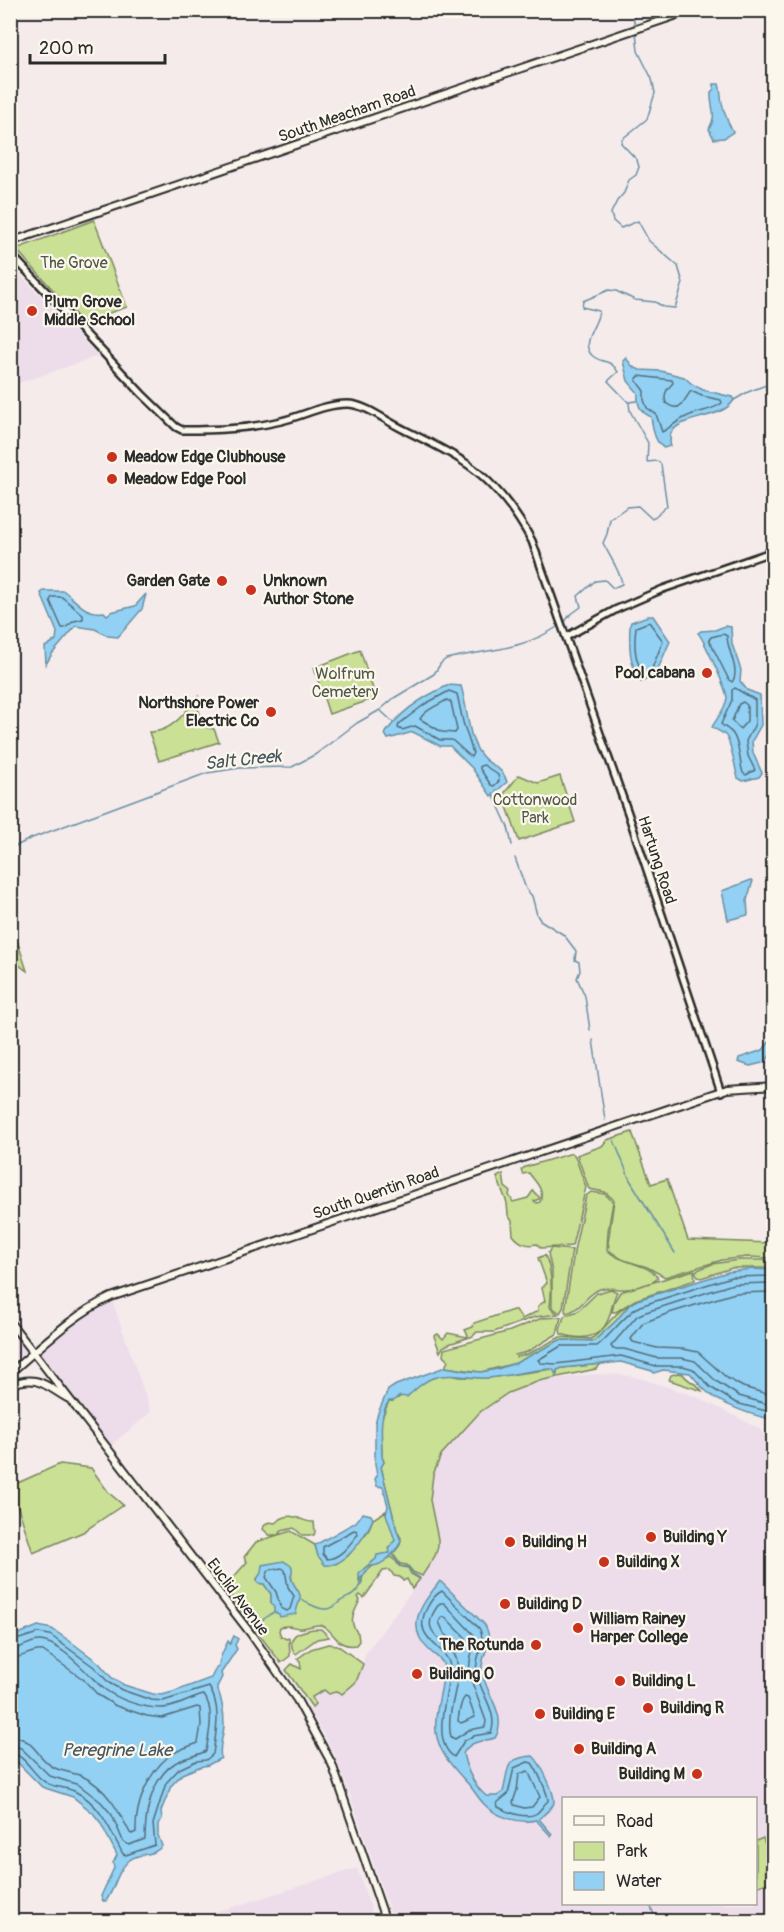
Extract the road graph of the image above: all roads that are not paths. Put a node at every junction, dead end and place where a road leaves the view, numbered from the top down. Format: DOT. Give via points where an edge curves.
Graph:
graph roads {
  1 [pos="692,10"];
  2 [pos="10,242"];
  3 [pos="10,253"];
  4 [pos="774,551"];
  5 [pos="566,637"];
  6 [pos="774,1086"];
  7 [pos="721,1092"];
  8 [pos="10,1322"];
  9 [pos="34,1352"];
  10 [pos="10,1372"];
  11 [pos="10,1384"];
  12 [pos="70,1399"];
  13 [pos="386,1922"];
  1 -- 2 [label="main road, South Meacham Road"];
  3 -- 5 [label="street, Hartung Road" via="170,423 182,430 250,428 351,404 462,460 494,488 525,528"];
  4 -- 5 [label="street" via="692,577 617,609"];
  5 -- 7 [label="street, Hartung Road"];
  6 -- 7 [label="main road, South Quentin Road"];
  7 -- 9 [label="main road, South Quentin Road" via="111,1297 70,1320"];
  8 -- 9 [label="main road, Euclid Avenue"];
  9 -- 10 [label="main road, South Quentin Road"];
  9 -- 12 [label="main road, Euclid Avenue"];
  11 -- 12 [label="main road" via="35,1380"];
  12 -- 13 [label="main road, Euclid Avenue" via="245,1626 297,1700 332,1764"];
}
